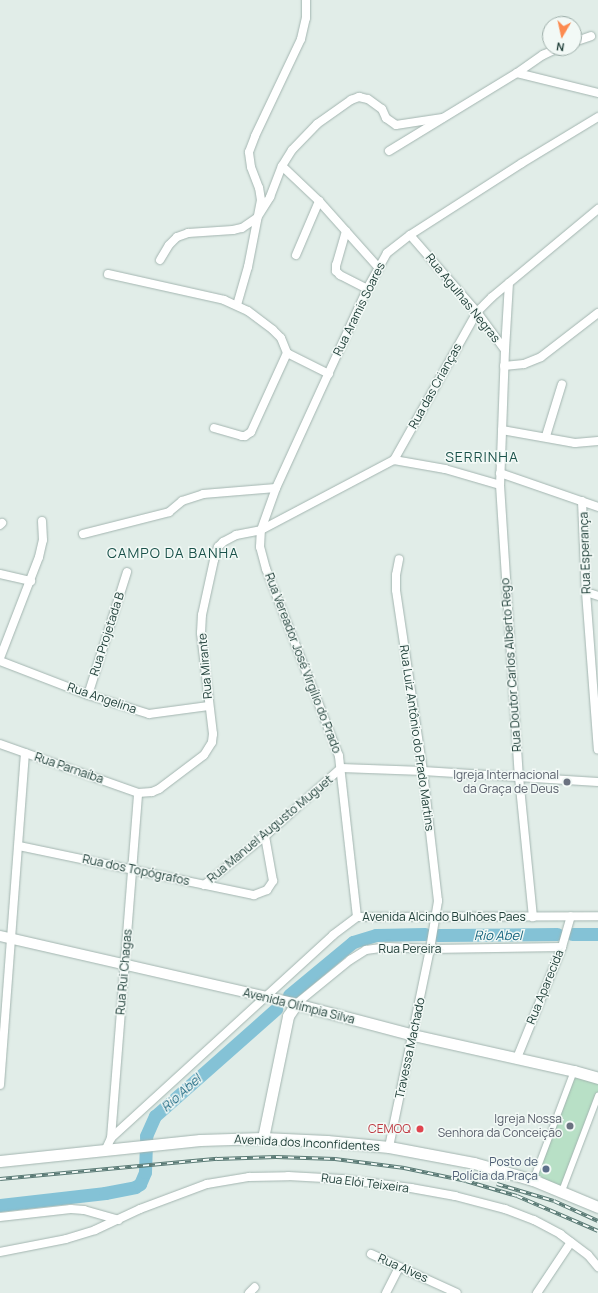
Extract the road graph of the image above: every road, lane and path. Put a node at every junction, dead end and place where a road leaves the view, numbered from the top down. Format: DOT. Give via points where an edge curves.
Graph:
graph roads {
  1 [pos="306,0"];
  2 [pos="591,36"];
  3 [pos="582,39"];
  4 [pos="542,56"];
  5 [pos="517,73"];
  6 [pos="598,93"];
  7 [pos="598,117"];
  8 [pos="442,118"];
  9 [pos="389,151"];
  10 [pos="282,166"];
  11 [pos="319,201"];
  12 [pos="598,209"];
  13 [pos="257,218"];
  14 [pos="346,231"];
  15 [pos="410,235"];
  16 [pos="296,255"];
  17 [pos="160,260"];
  18 [pos="378,267"];
  19 [pos="108,274"];
  20 [pos="509,283"];
  21 [pos="367,289"];
  22 [pos="237,305"];
  23 [pos="477,312"];
  24 [pos="598,313"];
  25 [pos="505,350"];
  26 [pos="287,353"];
  27 [pos="504,366"];
  28 [pos="329,374"];
  29 [pos="562,384"];
  30 [pos="214,428"];
  31 [pos="502,430"];
  32 [pos="546,436"];
  33 [pos="598,442"];
  34 [pos="394,460"];
  35 [pos="500,473"];
  36 [pos="500,485"];
  37 [pos="276,488"];
  38 [pos="582,501"];
  39 [pos="598,506"];
  40 [pos="42,521"];
  41 [pos="261,530"];
  42 [pos="83,534"];
  43 [pos="400,559"];
  44 [pos="127,572"];
  45 [pos="0,574"];
  46 [pos="31,581"];
  47 [pos="586,592"];
  48 [pos="598,596"];
  49 [pos="0,660"];
  50 [pos="595,681"];
  51 [pos="88,695"];
  52 [pos="208,706"];
  53 [pos="0,744"];
  54 [pos="598,750"];
  55 [pos="24,753"];
  56 [pos="341,768"];
  57 [pos="423,771"];
  58 [pos="519,776"];
  59 [pos="598,782"];
  60 [pos="138,793"];
  61 [pos="265,836"];
  62 [pos="19,846"];
  63 [pos="132,869"];
  64 [pos="204,885"];
  65 [pos="533,916"];
  66 [pos="598,916"];
  67 [pos="357,917"];
  68 [pos="436,917"];
  69 [pos="570,919"];
  70 [pos="433,926"];
  71 [pos="0,936"];
  72 [pos="11,938"];
  73 [pos="562,945"];
  74 [pos="430,946"];
  75 [pos="125,965"];
  76 [pos="270,998"];
  77 [pos="293,1003"];
  78 [pos="413,1035"];
  79 [pos="516,1058"];
  80 [pos="1,1059"];
  81 [pos="574,1071"];
  82 [pos="598,1078"];
  83 [pos="0,1085"];
  84 [pos="598,1096"];
  85 [pos="110,1138"];
  86 [pos="264,1138"];
  87 [pos="389,1147"];
  88 [pos="105,1151"];
  89 [pos="0,1161"];
  90 [pos="532,1180"];
  91 [pos="562,1191"];
  92 [pos="598,1207"];
  93 [pos="0,1217"];
  94 [pos="119,1220"];
  95 [pos="571,1242"];
  96 [pos="0,1252"];
  97 [pos="371,1254"];
  98 [pos="399,1267"];
  99 [pos="598,1267"];
  100 [pos="256,1287"];
  101 [pos="249,1293"];
  102 [pos="386,1293"];
  103 [pos="457,1293"];
  104 [pos="537,1293"];
  1 -- 13 [label="street" via="306,18 301,39 249,152 249,160 260,193"];
  2 -- 3 [label="street"];
  4 -- 5 [label="street"];
  5 -- 6 [label="street"];
  5 -- 8 [label="street"];
  7 -- 15 [label="street, Rua Aramis Soares"];
  8 -- 9 [label="street"];
  8 -- 10 [label="street" via="396,125 386,118 382,108 368,99 356,98 317,124 292,150"];
  10 -- 11 [label="street"];
  10 -- 13 [label="street" via="270,197"];
  11 -- 14 [label="street"];
  11 -- 16 [label="street"];
  12 -- 20 [label="street"];
  13 -- 17 [label="street" via="250,224 233,230 188,233 177,237"];
  13 -- 22 [label="street" via="248,268"];
  14 -- 18 [label="street"];
  14 -- 21 [label="street" via="336,271"];
  15 -- 18 [label="street, Rua Aramis Soares" via="387,253"];
  15 -- 23 [label="street, Rua Agulhas Negras"];
  18 -- 21 [label="street, Rua Aramis Soares"];
  19 -- 22 [label="street"];
  20 -- 23 [label="street, Rua das Crianças"];
  20 -- 25 [label="street"];
  21 -- 28 [label="street, Rua Aramis Soares"];
  22 -- 26 [label="street" via="273,330 284,343"];
  23 -- 25 [label="street, Rua Agulhas Negras"];
  23 -- 34 [label="street, Rua das Crianças"];
  24 -- 27 [label="street" via="541,357 524,364"];
  25 -- 27 [label="street, Rua Agulhas Negras"];
  26 -- 28 [label="street"];
  26 -- 30 [label="street" via="251,432 242,436"];
  27 -- 31 [label="street, Rua Agulhas Negras"];
  28 -- 37 [label="street, Rua Aramis Soares"];
  29 -- 32 [label="street"];
  31 -- 32 [label="street"];
  31 -- 35 [label="street, Rua Agulhas Negras"];
  32 -- 33 [label="street" via="575,443"];
  34 -- 36 [label="street" via="445,469"];
  34 -- 41 [label="street, Rua Mirante"];
  35 -- 36 [label="street, Rua Agulhas Negras"];
  35 -- 38 [label="street"];
  36 -- 58 [label="street, Rua Doutor Carlos Alberto Rego"];
  37 -- 41 [label="street, Rua Aramis Soares"];
  37 -- 42 [label="street" via="203,494 182,501 169,512"];
  38 -- 39 [label="street"];
  38 -- 47 [label="street, Rua Esperança"];
  40 -- 46 [label="street" via="42,548"];
  41 -- 52 [label="street, Rua Mirante" via="228,538 220,544 216,553 202,615 201,633"];
  41 -- 56 [label="street, Rua Vereador José Virgílio do Prado" via="260,547 266,569 336,746"];
  43 -- 57 [label="street, Rua Luiz Antônio do Prado Martins" via="396,590"];
  44 -- 51 [label="street, Rua Projetada B"];
  45 -- 46 [label="street"];
  46 -- 49 [label="street"];
  47 -- 48 [label="street"];
  47 -- 50 [label="street, Rua Esperança"];
  49 -- 51 [label="street, Rua Angelina"];
  50 -- 54 [label="street, Rua Esperança"];
  51 -- 52 [label="street, Rua Angelina" via="149,714"];
  52 -- 60 [label="street, Rua Mirante" via="213,734 210,748 159,789"];
  53 -- 55 [label="street, Rua Parnaíba"];
  55 -- 60 [label="street, Rua Parnaíba"];
  55 -- 62 [label="street"];
  56 -- 57 [label="street, Rua Manuel Augusto Muguet"];
  56 -- 61 [label="street, Rua Manuel Augusto Muguet"];
  56 -- 67 [label="street, Rua Vereador José Virgílio do Prado"];
  57 -- 58 [label="street, Rua Manuel Augusto Muguet"];
  57 -- 68 [label="street, Rua Luiz Antônio do Prado Martins" via="438,901"];
  58 -- 59 [label="street, Rua Manuel Augusto Muguet"];
  58 -- 65 [label="street, Rua Doutor Carlos Alberto Rego"];
  60 -- 63 [label="street, Rua Rui Chagas"];
  61 -- 64 [label="street, Rua Manuel Augusto Muguet"];
  61 -- 64 [label="street, Rua dos Topógrafos" via="273,881 267,890 254,895"];
  62 -- 63 [label="street, Rua dos Topógrafos"];
  62 -- 72 [label="street"];
  63 -- 64 [label="street, Rua dos Topógrafos"];
  63 -- 75 [label="street, Rua Rui Chagas"];
  65 -- 68 [label="street, Avenida Alcindo Bulhões Paes"];
  65 -- 69 [label="street, Avenida Alcindo Bulhões Paes"];
  66 -- 69 [label="street, Avenida Alcindo Bulhões Paes"];
  67 -- 68 [label="street, Avenida Alcindo Bulhões Paes"];
  67 -- 76 [label="street, Avenida Alcindo Bulhões Paes" via="332,935"];
  68 -- 70 [label="street, Rua Luiz Antônio do Prado Martins"];
  69 -- 73 [label="street, Rua Aparecida"];
  70 -- 74 [label="street, Travessa Machado"];
  71 -- 72 [label="street, Avenida Olímpia Silva"];
  72 -- 75 [label="street, Avenida Olímpia Silva"];
  72 -- 80 [label="street"];
  73 -- 74 [label="street, Rua Pereira"];
  73 -- 79 [label="street, Rua Aparecida"];
  74 -- 77 [label="street, Rua Pereira" via="366,950"];
  74 -- 78 [label="street, Travessa Machado"];
  75 -- 76 [label="street, Avenida Olímpia Silva"];
  75 -- 85 [label="street, Rua Rui Chagas"];
  76 -- 77 [label="street, Avenida Olímpia Silva"];
  76 -- 85 [label="street, Avenida Alcindo Bulhões Paes"];
  77 -- 78 [label="main road, Avenida Olímpia Silva"];
  77 -- 86 [label="main road, Rua Pereira"];
  78 -- 79 [label="main road, Avenida Olímpia Silva"];
  78 -- 87 [label="street, Travessa Machado"];
  79 -- 81 [label="main road, Avenida Olímpia Silva"];
  80 -- 83 [label="street"];
  81 -- 82 [label="main road, Avenida Olímpia Silva"];
  81 -- 90 [label="street"];
  84 -- 91 [label="street"];
  85 -- 88 [label="street, Rua Rui Chagas"];
  86 -- 87 [label="main road, Avenida dos Inconfidentes"];
  86 -- 88 [label="main road, Avenida dos Inconfidentes" via="200,1140"];
  87 -- 90 [label="main road, Avenida dos Inconfidentes" via="474,1163"];
  88 -- 89 [label="main road, Avenida dos Inconfidentes"];
  90 -- 91 [label="main road, Avenida dos Inconfidentes"];
  91 -- 92 [label="main road, Avenida dos Inconfidentes"];
  93 -- 94 [label="street" via="71,1209"];
  94 -- 95 [label="street, Rua Elói Teixeira" via="140,1209 207,1184 267,1176 312,1177 411,1188 485,1204 534,1220"];
  94 -- 96 [label="street, Rua Elói Teixeira" via="66,1239"];
  95 -- 99 [label="street, Rua Elói Teixeira" via="588,1255"];
  95 -- 104 [label="street"];
  97 -- 98 [label="street, Rua Alves"];
  98 -- 102 [label="street"];
  98 -- 103 [label="street, Rua Alves"];
  100 -- 101 [label="street"];
}
